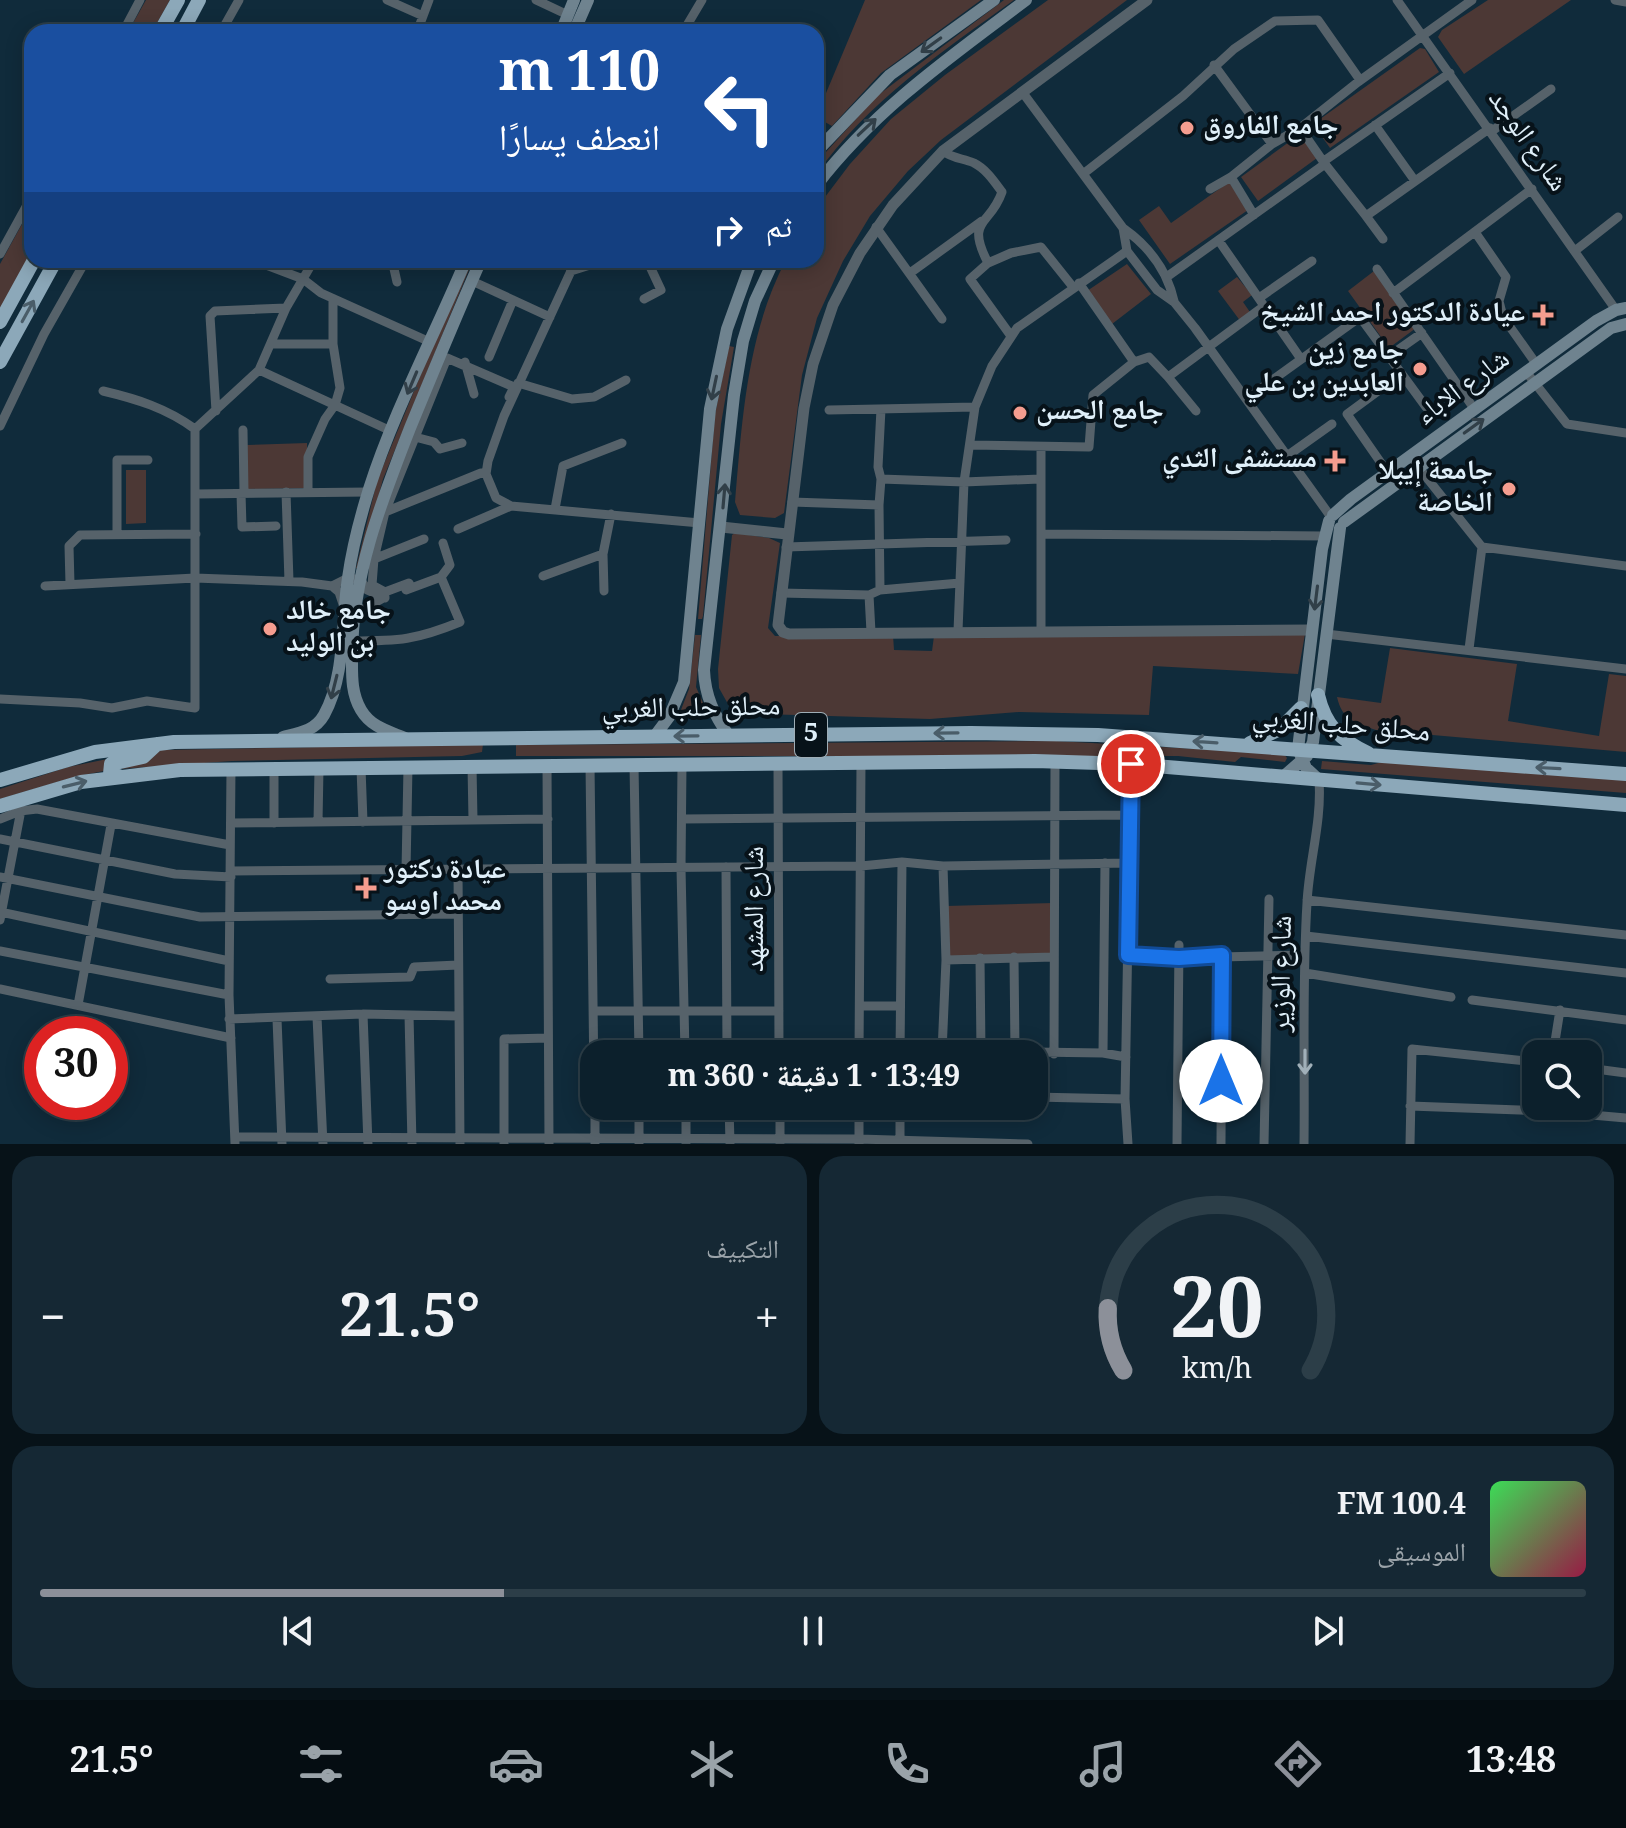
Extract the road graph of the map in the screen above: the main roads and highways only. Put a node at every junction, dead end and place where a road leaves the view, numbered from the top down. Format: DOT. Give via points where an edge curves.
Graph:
graph roads {
  1 [pos="178,0"];
  2 [pos="199,0"];
  3 [pos="574,0"];
  4 [pos="588,0"];
  5 [pos="994,0"];
  6 [pos="1026,0"];
  7 [pos="164,24"];
  8 [pos="186,24"];
  9 [pos="564,24"];
  10 [pos="578,24"];
  11 [pos="824,144"];
  12 [pos="824,176"];
  13 [pos="30,268"];
  14 [pos="52,268"];
  15 [pos="463,268"];
  16 [pos="478,268"];
  17 [pos="749,268"];
  18 [pos="770,268"];
  19 [pos="1616,311"];
  20 [pos="0,322"];
  21 [pos="1626,324"];
  22 [pos="1611,328"];
  23 [pos="725,337"];
  24 [pos="743,341"];
  25 [pos="436,345"];
  26 [pos="0,362"];
  27 [pos="1533,374"];
  28 [pos="1415,462"];
  29 [pos="1356,504"];
  30 [pos="1335,521"];
  31 [pos="1323,542"];
  32 [pos="1336,550"];
  33 [pos="354,579"];
  34 [pos="350,611"];
  35 [pos="1306,675"];
  36 [pos="1320,676"];
  37 [pos="1318,695"];
  38 [pos="1301,708"];
  39 [pos="729,736"];
  40 [pos="654,737"];
  41 [pos="490,738"];
  42 [pos="408,740"];
  43 [pos="268,741"];
  44 [pos="158,744"];
  45 [pos="1242,745"];
  46 [pos="1303,754"];
  47 [pos="1379,758"];
  48 [pos="445,767"];
  49 [pos="1626,767"];
  50 [pos="1590,770"];
  51 [pos="1626,774"];
  52 [pos="120,776"];
  53 [pos="1284,776"];
  54 [pos="0,780"];
  55 [pos="1319,780"];
  56 [pos="1626,805"];
  57 [pos="0,806"];
  1 -- 7 [label="highway"];
  2 -- 8 [label="highway"];
  3 -- 9 [label="main road"];
  4 -- 10 [label="main road"];
  5 -- 11 [label="main road, one-way" via="890,75"];
  12 -- 6 [label="main road, one-way" via="905,91"];
  13 -- 20 [label="highway"];
  26 -- 14 [label="highway, one-way"];
  15 -- 25 [label="main road"];
  16 -- 25 [label="main road"];
  17 -- 23 [label="main road"];
  18 -- 24 [label="main road"];
  19 -- 22 [label="main road"];
  19 -- 27 [label="main road, شارع الاباء"];
  21 -- 22 [label="main road, شارع الاباء"];
  22 -- 27 [label="main road, شارع الاباء"];
  23 -- 24 [label="main road"];
  23 -- 40 [label="main road, one-way" via="710,409 684,682"];
  39 -- 24 [label="main road, one-way" via="705,690"];
  25 -- 33 [label="main road"];
  25 -- 33 [label="main road, one-way" via="391,431 368,492"];
  28 -- 27 [label="main road, شارع الاباء, one-way"];
  27 -- 28 [label="main road, شارع الاباء" via="1475,410"];
  28 -- 29 [label="main road, شارع الاباء"];
  28 -- 29 [label="main road, شارع الاباء" via="1388,473"];
  29 -- 30 [label="main road, شارع الاباء"];
  30 -- 31 [label="main road, شارع الاباء"];
  30 -- 32 [label="main road"];
  31 -- 32 [label="main road"];
  31 -- 35 [label="main road, شارع الاباء, one-way"];
  32 -- 36 [label="main road"];
  33 -- 34 [label="main road"];
  34 -- 42 [label="main road" via="352,689 361,710 374,725"];
  34 -- 43 [label="main road, one-way" via="322,718 309,731"];
  35 -- 36 [label="main road"];
  35 -- 38 [label="main road, شارع الاباء"];
  36 -- 37 [label="main road"];
  37 -- 46 [label="main road"];
  37 -- 47 [label="highway" via="1337,734"];
  38 -- 45 [label="highway" via="1271,735"];
  38 -- 46 [label="main road, شارع الاباء"];
  39 -- 40 [label="highway, محلق حلب الغربي / 5, one-way"];
  45 -- 39 [label="highway, محلق حلب الغربي / 5, one-way" via="1082,735"];
  40 -- 41 [label="highway, محلق حلب الغربي / 5"];
  41 -- 42 [label="highway, محلق حلب الغربي / 5"];
  41 -- 48 [label="highway" via="496,754"];
  42 -- 43 [label="highway, محلق حلب الغربي / 5"];
  43 -- 44 [label="highway, محلق حلب الغربي / 5"];
  44 -- 52 [label="highway" via="143,757 111,764 110,774"];
  44 -- 54 [label="highway, محلق حلب الغربي / 5" via="95,752"];
  45 -- 46 [label="highway, محلق حلب الغربي / 5"];
  46 -- 47 [label="highway, محلق حلب الغربي / 5"];
  46 -- 53 [label="main road"];
  46 -- 55 [label="main road"];
  50 -- 47 [label="highway, محلق حلب الغربي / 5, one-way"];
  48 -- 52 [label="highway, محلق حلب الغربي / 5" via="231,768"];
  48 -- 53 [label="highway, محلق حلب الغربي / 5" via="1055,763"];
  49 -- 50 [label="main road"];
  50 -- 51 [label="highway, محلق حلب الغربي / 5"];
  57 -- 52 [label="highway, محلق حلب الغربي / 5, one-way" via="23,805 81,782"];
  53 -- 55 [label="highway, محلق حلب الغربي / 5"];
  55 -- 56 [label="highway, محلق حلب الغربي / 5, one-way"];
}
